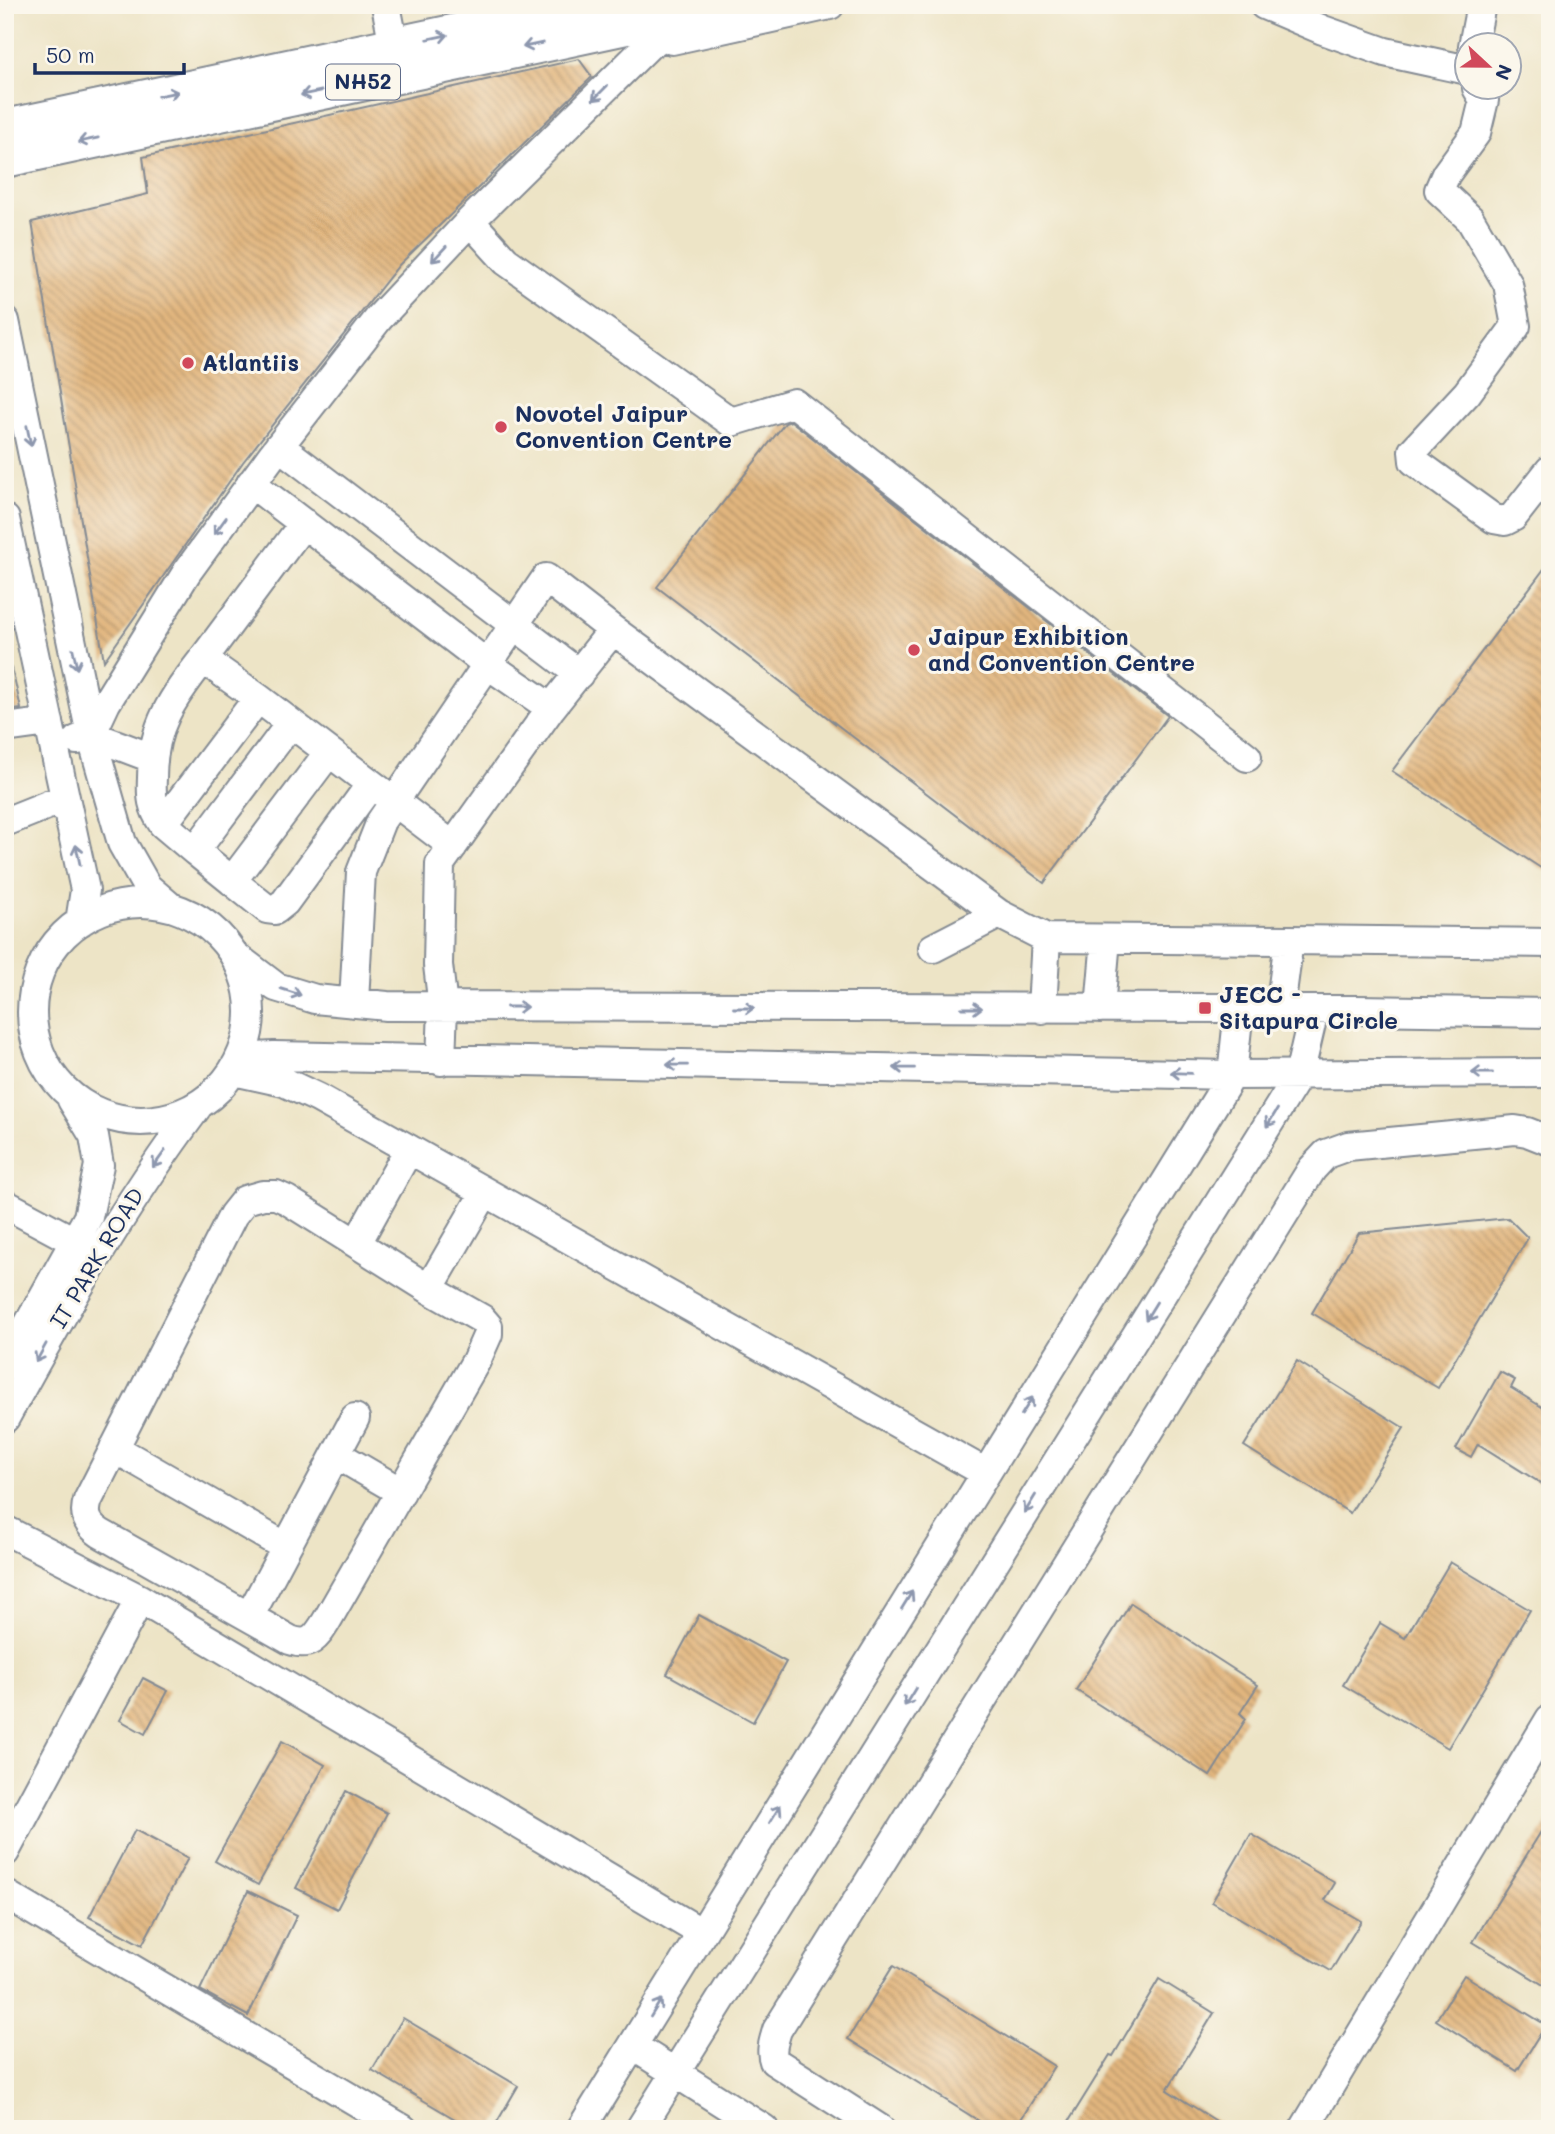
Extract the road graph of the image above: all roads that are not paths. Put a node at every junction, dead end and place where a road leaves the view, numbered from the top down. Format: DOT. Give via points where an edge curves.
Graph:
graph roads {
  1 [pos="386,5"];
  2 [pos="590,5"];
  3 [pos="720,5"];
  4 [pos="737,5"];
  5 [pos="830,5"];
  6 [pos="1264,5"];
  7 [pos="1481,5"];
  8 [pos="1476,32"];
  9 [pos="649,45"];
  10 [pos="394,46"];
  11 [pos="1454,68"];
  12 [pos="1484,102"];
  13 [pos="5,130"];
  14 [pos="5,158"];
  15 [pos="470,221"];
  16 [pos="5,321"];
  17 [pos="279,446"];
  18 [pos="1550,470"];
  19 [pos="251,483"];
  20 [pos="5,519"];
  21 [pos="304,523"];
  22 [pos="383,524"];
  23 [pos="353,561"];
  24 [pos="514,624"];
  25 [pos="613,630"];
  26 [pos="203,659"];
  27 [pos="487,664"];
  28 [pos="579,674"];
  29 [pos="258,698"];
  30 [pos="551,708"];
  31 [pos="291,723"];
  32 [pos="5,728"];
  33 [pos="51,734"];
  34 [pos="90,736"];
  35 [pos="329,752"];
  36 [pos="152,758"];
  37 [pos="1247,758"];
  38 [pos="370,784"];
  39 [pos="65,798"];
  40 [pos="394,802"];
  41 [pos="5,822"];
  42 [pos="163,824"];
  43 [pos="453,846"];
  44 [pos="195,852"];
  45 [pos="232,881"];
  46 [pos="168,905"];
  47 [pos="999,914"];
  48 [pos="80,922"];
  49 [pos="1046,938"];
  50 [pos="1106,939"];
  51 [pos="1289,940"];
  52 [pos="1550,943"];
  53 [pos="933,948"];
  54 [pos="234,955"];
  55 [pos="354,1002"];
  56 [pos="443,1007"];
  57 [pos="1042,1009"];
  58 [pos="1100,1009"];
  59 [pos="1239,1009"];
  60 [pos="1280,1009"];
  61 [pos="1314,1011"];
  62 [pos="1550,1013"];
  63 [pos="440,1061"];
  64 [pos="237,1064"];
  65 [pos="1550,1073"];
  66 [pos="1232,1075"];
  67 [pos="1299,1075"];
  68 [pos="69,1094"];
  69 [pos="200,1104"];
  70 [pos="1550,1142"];
  71 [pos="409,1149"];
  72 [pos="485,1192"];
  73 [pos="5,1204"];
  74 [pos="74,1241"];
  75 [pos="357,1243"];
  76 [pos="429,1289"];
  77 [pos="5,1366"];
  78 [pos="5,1418"];
  79 [pos="355,1418"];
  80 [pos="114,1448"];
  81 [pos="336,1454"];
  82 [pos="986,1473"];
  83 [pos="401,1492"];
  84 [pos="5,1530"];
  85 [pos="286,1547"];
  86 [pos="140,1599"];
  87 [pos="249,1616"];
  88 [pos="1550,1719"];
  89 [pos="5,1852"];
  90 [pos="5,1894"];
  91 [pos="702,1933"];
  92 [pos="632,2046"];
  93 [pos="674,2073"];
  94 [pos="403,2129"];
  95 [pos="581,2129"];
  96 [pos="639,2129"];
  97 [pos="764,2129"];
  98 [pos="880,2129"];
  99 [pos="1304,2129"];
  1 -- 10 [label="street"];
  10 -- 2 [label="highway, NH52, one-way"];
  3 -- 14 [label="highway, NH52, one-way"];
  4 -- 9 [label="street" via="681,24"];
  5 -- 9 [label="street"];
  6 -- 11 [label="street" via="1385,52"];
  7 -- 8 [label="street"];
  9 -- 15 [label="street, one-way"];
  13 -- 10 [label="highway, NH52, one-way"];
  12 -- 18 [label="street" via="1476,133 1439,190 1470,219 1508,284 1516,326 1467,393 1413,451 1414,461 1494,519 1505,521"];
  15 -- 17 [label="street, one-way" via="379,318"];
  15 -- 37 [label="street" via="506,261 731,422 794,403"];
  16 -- 34 [label="street, one-way"];
  17 -- 19 [label="street"];
  17 -- 22 [label="street"];
  19 -- 21 [label="street"];
  19 -- 34 [label="street, one-way" via="187,572"];
  20 -- 33 [label="street"];
  21 -- 23 [label="street"];
  21 -- 26 [label="street"];
  22 -- 23 [label="street"];
  22 -- 24 [label="street"];
  23 -- 27 [label="street"];
  24 -- 25 [label="street" via="546,578"];
  24 -- 27 [label="street"];
  24 -- 28 [label="street"];
  25 -- 28 [label="street"];
  25 -- 47 [label="street"];
  26 -- 29 [label="street"];
  26 -- 36 [label="street" via="165,714"];
  27 -- 30 [label="street"];
  27 -- 40 [label="street"];
  28 -- 30 [label="street"];
  29 -- 31 [label="street"];
  29 -- 42 [label="street"];
  30 -- 43 [label="street"];
  31 -- 35 [label="street"];
  31 -- 44 [label="street"];
  32 -- 33 [label="street"];
  33 -- 34 [label="street"];
  33 -- 39 [label="street"];
  34 -- 36 [label="street"];
  34 -- 46 [label="street" via="122,843 147,887"];
  35 -- 38 [label="street"];
  35 -- 45 [label="street"];
  36 -- 42 [label="street" via="151,799"];
  38 -- 40 [label="street"];
  38 -- 45 [label="street" via="275,910 267,909"];
  39 -- 41 [label="street"];
  48 -- 39 [label="street, one-way" via="85,890"];
  40 -- 43 [label="street"];
  40 -- 55 [label="street" via="381,821 361,872"];
  42 -- 44 [label="street"];
  43 -- 56 [label="street" via="440,864 438,885"];
  44 -- 45 [label="street"];
  46 -- 48 [label="street" via="131,902 95,912"];
  46 -- 54 [label="street" via="202,920"];
  47 -- 49 [label="street"];
  47 -- 53 [label="street"];
  48 -- 68 [label="street" via="64,933 43,963 32,999 38,1045 47,1067"];
  49 -- 50 [label="street"];
  49 -- 57 [label="street"];
  50 -- 51 [label="street"];
  50 -- 58 [label="street"];
  51 -- 52 [label="street"];
  51 -- 60 [label="street"];
  54 -- 55 [label="street, one-way" via="276,987 315,999"];
  54 -- 64 [label="street" via="246,979 250,1015"];
  55 -- 56 [label="street"];
  56 -- 57 [label="street, one-way"];
  56 -- 63 [label="street"];
  57 -- 58 [label="street"];
  58 -- 59 [label="street"];
  59 -- 60 [label="street"];
  59 -- 66 [label="street"];
  60 -- 61 [label="street"];
  61 -- 62 [label="street"];
  61 -- 67 [label="street"];
  63 -- 64 [label="street" via="274,1056"];
  66 -- 63 [label="street, one-way"];
  64 -- 69 [label="street" via="221,1088"];
  64 -- 71 [label="street" via="318,1098"];
  65 -- 67 [label="street, one-way"];
  66 -- 67 [label="street"];
  82 -- 66 [label="street, one-way"];
  67 -- 93 [label="street, one-way"];
  68 -- 69 [label="street" via="99,1113 133,1121 168,1118"];
  68 -- 74 [label="street, IT PARK ROAD" via="94,1136 99,1165 88,1217"];
  69 -- 78 [label="street, IT PARK ROAD, one-way" via="101,1247"];
  70 -- 98 [label="street" via="1515,1130 1348,1146 1326,1154 1312,1169 777,2030 774,2061"];
  71 -- 72 [label="street"];
  71 -- 75 [label="street"];
  72 -- 76 [label="street"];
  72 -- 82 [label="street"];
  73 -- 74 [label="street"];
  74 -- 77 [label="street, IT PARK ROAD"];
  75 -- 76 [label="street"];
  75 -- 80 [label="street" via="276,1195 245,1200 233,1215"];
  76 -- 83 [label="street" via="482,1319 488,1334"];
  79 -- 81 [label="street"];
  80 -- 85 [label="street"];
  80 -- 87 [label="street" via="85,1509 89,1525"];
  81 -- 83 [label="street"];
  81 -- 85 [label="street"];
  91 -- 82 [label="street, one-way"];
  83 -- 87 [label="street" via="311,1642 290,1640"];
  84 -- 86 [label="street"];
  85 -- 87 [label="street"];
  86 -- 89 [label="street"];
  86 -- 91 [label="street"];
  88 -- 99 [label="street"];
  90 -- 94 [label="street"];
  92 -- 91 [label="street, one-way"];
  92 -- 93 [label="street"];
  92 -- 95 [label="street"];
  93 -- 96 [label="street"];
  93 -- 97 [label="street"];
}
